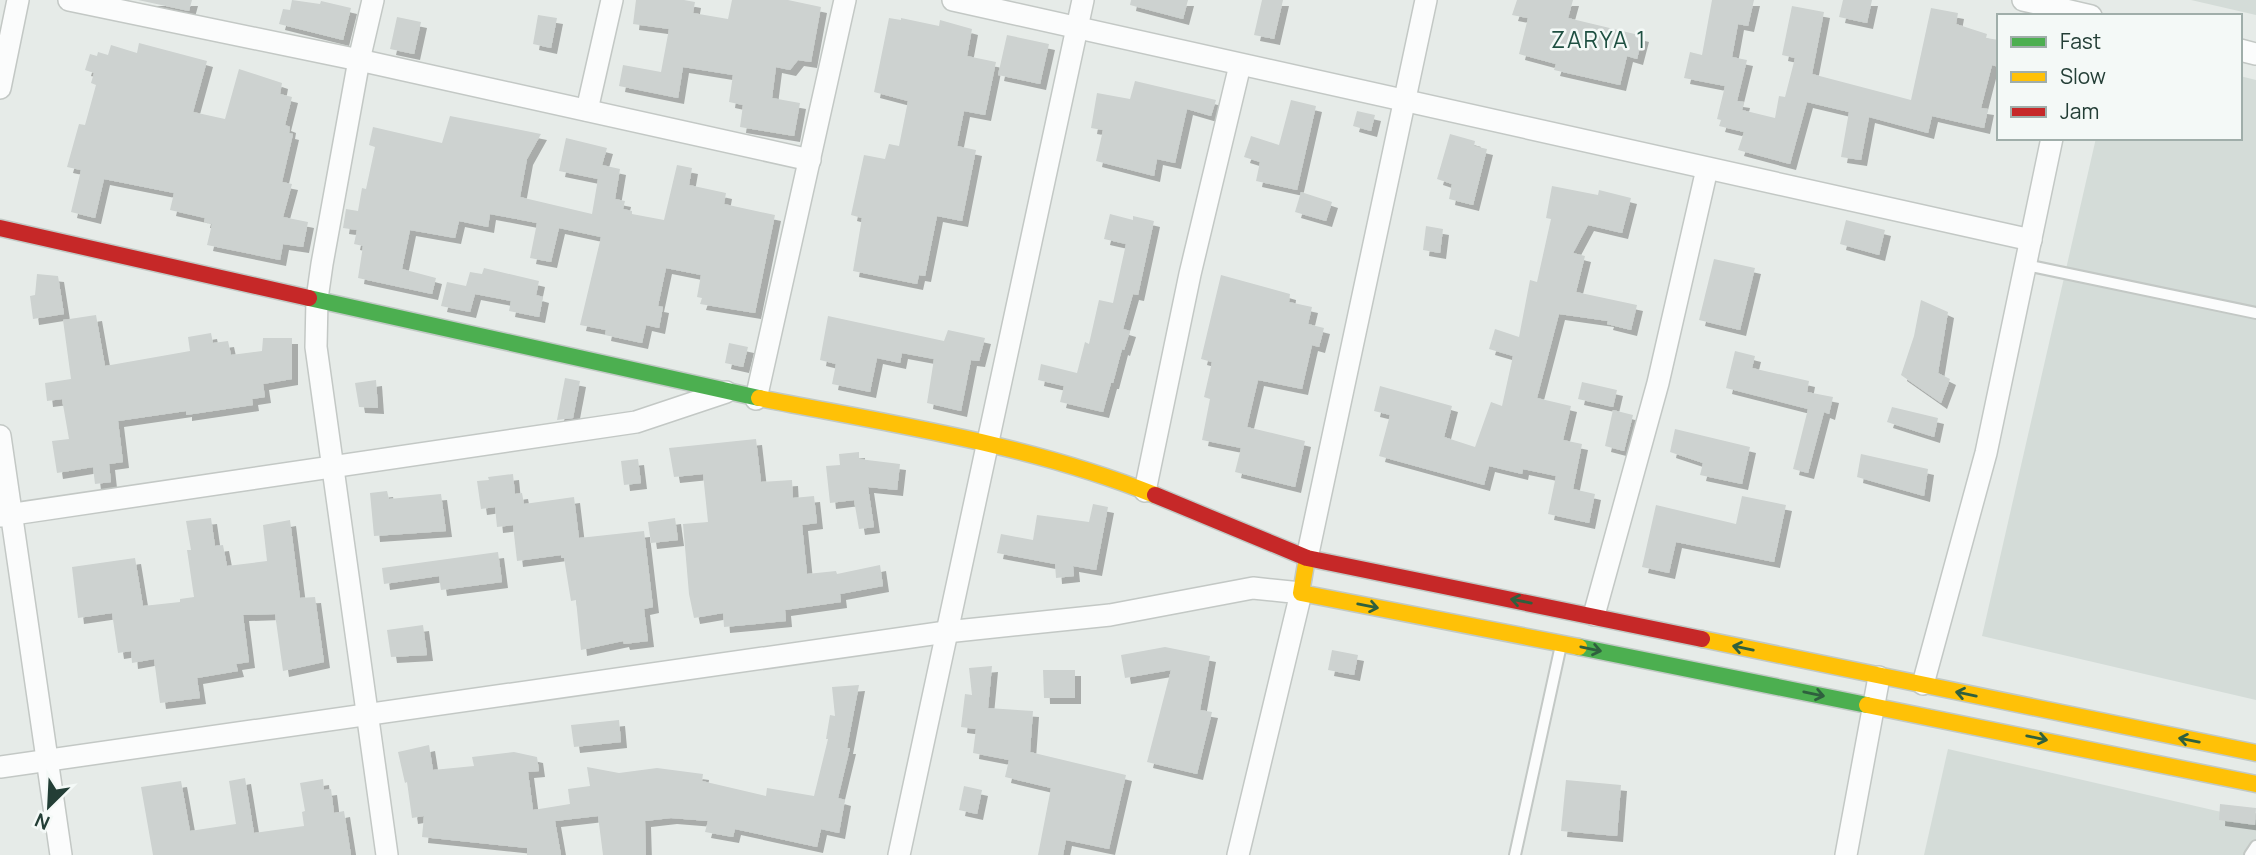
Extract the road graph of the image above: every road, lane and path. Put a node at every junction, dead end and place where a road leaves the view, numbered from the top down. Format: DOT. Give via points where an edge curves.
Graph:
graph roads {
  1 [pos="18,0"];
  2 [pos="69,0"];
  3 [pos="373,0"];
  4 [pos="612,0"];
  5 [pos="845,0"];
  6 [pos="953,0"];
  7 [pos="1083,0"];
  8 [pos="1426,0"];
  9 [pos="2023,0"];
  10 [pos="138,7"];
  11 [pos="2082,11"];
  12 [pos="1077,26"];
  13 [pos="359,60"];
  14 [pos="1240,65"];
  15 [pos="0,88"];
  16 [pos="1404,101"];
  17 [pos="587,110"];
  18 [pos="2052,140"];
  19 [pos="810,160"];
  20 [pos="1707,169"];
  21 [pos="0,228"];
  22 [pos="2031,240"];
  23 [pos="2026,265"];
  24 [pos="317,299"];
  25 [pos="2256,313"];
  26 [pos="726,392"];
  27 [pos="756,399"];
  28 [pos="0,436"];
  29 [pos="988,443"];
  30 [pos="331,466"];
  31 [pos="1145,491"];
  32 [pos="5,515"];
  33 [pos="1307,558"];
  34 [pos="1301,593"];
  35 [pos="1594,615"];
  36 [pos="946,632"];
  37 [pos="1562,643"];
  38 [pos="1879,677"];
  39 [pos="1923,684"];
  40 [pos="1874,706"];
  41 [pos="368,714"];
  42 [pos="2256,753"];
  43 [pos="47,760"];
  44 [pos="0,767"];
  45 [pos="2256,784"];
  46 [pos="2256,846"];
  47 [pos="61,855"];
  48 [pos="387,855"];
  49 [pos="898,855"];
  50 [pos="1238,855"];
  51 [pos="1515,855"];
  52 [pos="1846,855"];
  53 [pos="2249,855"];
  1 -- 15 [label="street"];
  2 -- 10 [label="street"];
  3 -- 13 [label="street"];
  4 -- 17 [label="street"];
  5 -- 19 [label="street"];
  6 -- 12 [label="street"];
  7 -- 12 [label="street"];
  8 -- 16 [label="street"];
  9 -- 11 [label="street"];
  10 -- 13 [label="street"];
  12 -- 14 [label="street"];
  12 -- 29 [label="street"];
  13 -- 17 [label="street"];
  13 -- 24 [label="street"];
  14 -- 16 [label="street"];
  14 -- 31 [label="street"];
  16 -- 20 [label="street"];
  16 -- 33 [label="street"];
  17 -- 19 [label="street"];
  18 -- 22 [label="street"];
  19 -- 27 [label="street"];
  20 -- 22 [label="street"];
  20 -- 35 [label="street" via="1658,383"];
  21 -- 24 [label="street"];
  22 -- 23 [label="street"];
  23 -- 25 [label="lane"];
  23 -- 39 [label="street" via="1986,453"];
  24 -- 26 [label="street"];
  24 -- 30 [label="street" via="316,347"];
  26 -- 27 [label="street"];
  26 -- 30 [label="street" via="636,422"];
  27 -- 29 [label="street"];
  28 -- 32 [label="street"];
  29 -- 31 [label="street"];
  29 -- 36 [label="street"];
  30 -- 32 [label="street"];
  30 -- 41 [label="street"];
  31 -- 33 [label="street"];
  32 -- 43 [label="street"];
  33 -- 34 [label="street"];
  35 -- 33 [label="street, one-way"];
  34 -- 36 [label="street" via="1253,588 1110,615"];
  34 -- 37 [label="street, one-way"];
  34 -- 50 [label="street"];
  38 -- 35 [label="street, one-way"];
  36 -- 41 [label="street"];
  36 -- 49 [label="street"];
  37 -- 40 [label="street, one-way"];
  37 -- 51 [label="lane"];
  38 -- 39 [label="street"];
  38 -- 40 [label="street"];
  42 -- 39 [label="street, one-way"];
  40 -- 45 [label="street, one-way"];
  40 -- 52 [label="street"];
  41 -- 43 [label="street"];
  41 -- 48 [label="street"];
  43 -- 44 [label="street"];
  43 -- 47 [label="street"];
  46 -- 53 [label="lane"];
}
